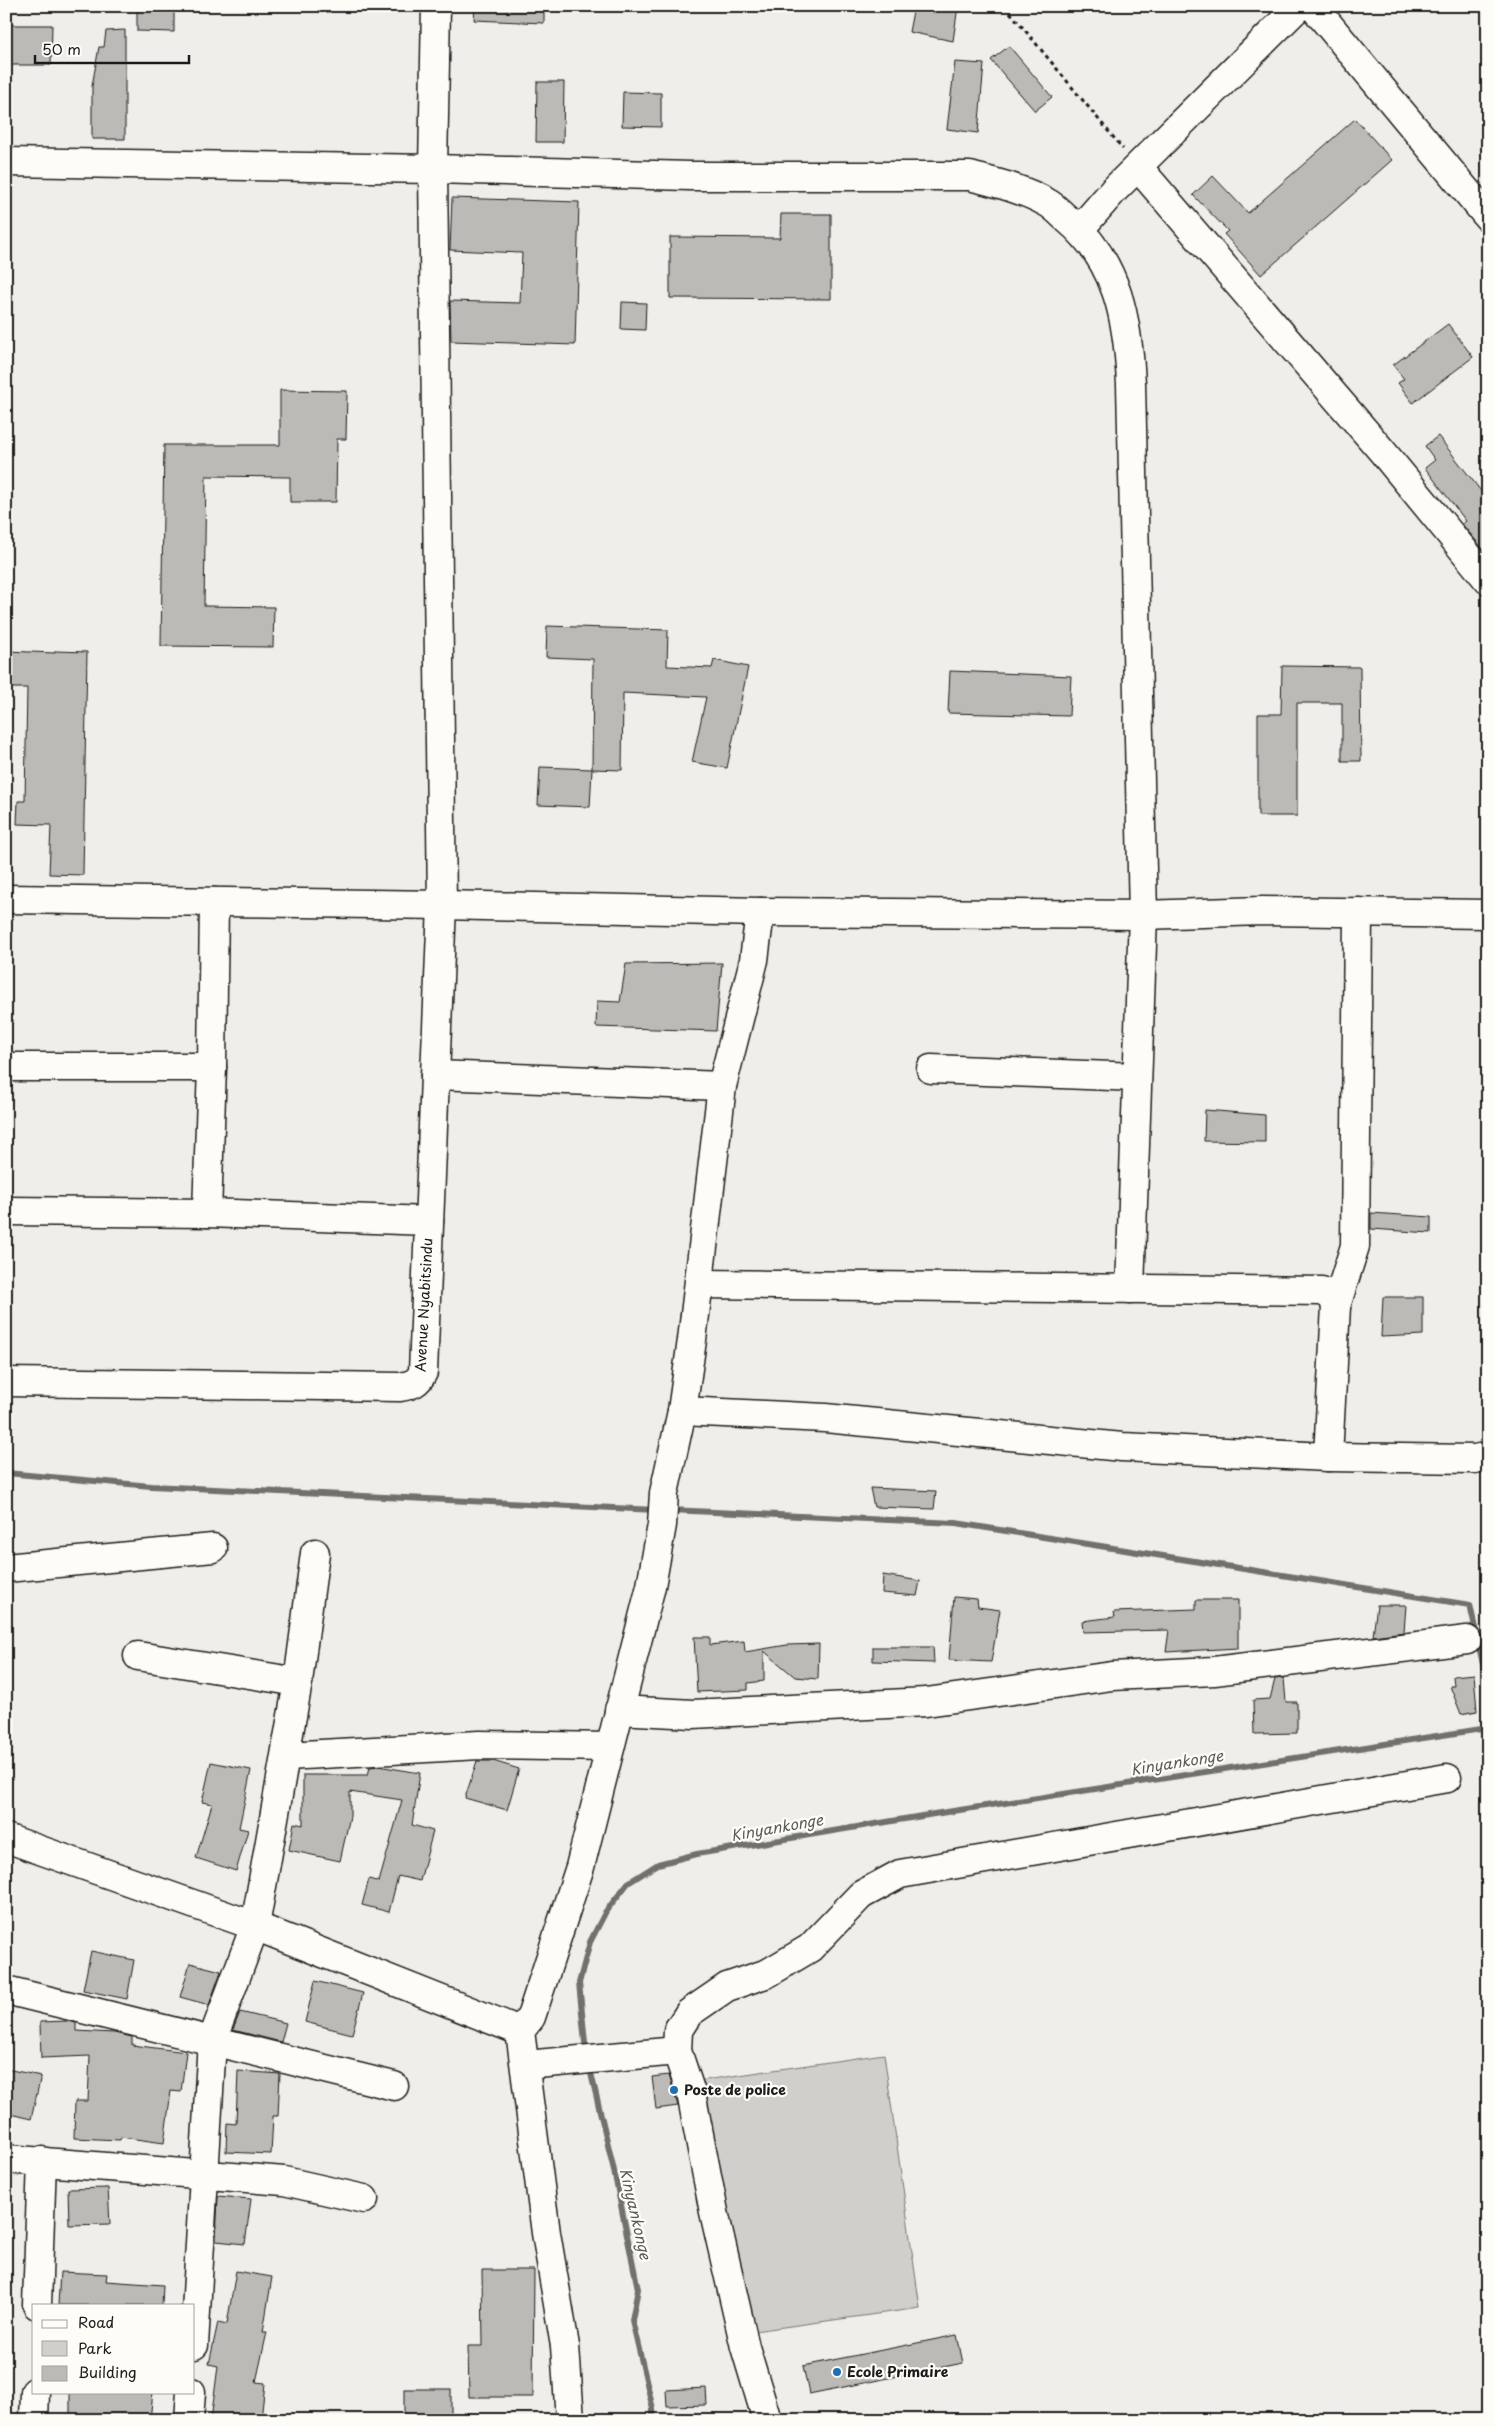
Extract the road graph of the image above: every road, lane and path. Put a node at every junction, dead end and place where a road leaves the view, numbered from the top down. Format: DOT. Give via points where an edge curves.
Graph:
graph roads {
  1 [pos="436,6"];
  2 [pos="1005,6"];
  3 [pos="1299,6"];
  4 [pos="1313,6"];
  5 [pos="6,162"];
  6 [pos="1138,167"];
  7 [pos="433,169"];
  8 [pos="1488,217"];
  9 [pos="1080,230"];
  10 [pos="1488,580"];
  11 [pos="6,899"];
  12 [pos="214,902"];
  13 [pos="442,905"];
  14 [pos="760,912"];
  15 [pos="1358,912"];
  16 [pos="1488,914"];
  17 [pos="1143,915"];
  18 [pos="6,1067"];
  19 [pos="212,1067"];
  20 [pos="932,1069"];
  21 [pos="435,1075"];
  22 [pos="1137,1077"];
  23 [pos="722,1086"];
  24 [pos="6,1211"];
  25 [pos="207,1213"];
  26 [pos="429,1221"];
  27 [pos="700,1284"];
  28 [pos="1130,1288"];
  29 [pos="1336,1306"];
  30 [pos="6,1382"];
  31 [pos="682,1410"];
  32 [pos="1488,1456"];
  33 [pos="1328,1457"];
  34 [pos="213,1548"];
  35 [pos="316,1553"];
  36 [pos="6,1568"];
  37 [pos="1467,1640"];
  38 [pos="138,1656"];
  39 [pos="298,1682"];
  40 [pos="619,1710"];
  41 [pos="610,1747"];
  42 [pos="286,1756"];
  43 [pos="1447,1778"];
  44 [pos="6,1838"];
  45 [pos="255,1926"];
  46 [pos="6,1990"];
  47 [pos="520,2031"];
  48 [pos="212,2041"];
  49 [pos="677,2051"];
  50 [pos="526,2065"];
  51 [pos="394,2086"];
  52 [pos="6,2159"];
  53 [pos="42,2161"];
  54 [pos="204,2174"];
  55 [pos="364,2200"];
  56 [pos="37,2304"];
  57 [pos="195,2328"];
  58 [pos="35,2394"];
  59 [pos="191,2394"];
  60 [pos="34,2420"];
  61 [pos="189,2420"];
  62 [pos="570,2420"];
  63 [pos="767,2420"];
  1 -- 7 [label="street, Avenue Nyabitsindu"];
  2 -- 6 [label="path"];
  3 -- 6 [label="street"];
  4 -- 8 [label="street"];
  5 -- 7 [label="street"];
  6 -- 9 [label="street"];
  6 -- 10 [label="street" via="1382,451"];
  7 -- 9 [label="street" via="690,176 970,176 1047,202"];
  7 -- 13 [label="street, Avenue Nyabitsindu"];
  9 -- 17 [label="street" via="1108,267 1122,311 1129,348"];
  11 -- 12 [label="street"];
  12 -- 13 [label="street"];
  12 -- 19 [label="street"];
  13 -- 14 [label="street"];
  13 -- 21 [label="street, Avenue Nyabitsindu"];
  14 -- 17 [label="street"];
  14 -- 23 [label="street" via="754,960"];
  15 -- 16 [label="street"];
  15 -- 17 [label="street"];
  15 -- 29 [label="street" via="1355,1246"];
  17 -- 22 [label="street"];
  18 -- 19 [label="street"];
  19 -- 25 [label="street"];
  20 -- 22 [label="street"];
  21 -- 23 [label="street"];
  21 -- 26 [label="street, Avenue Nyabitsindu"];
  22 -- 28 [label="street"];
  23 -- 27 [label="street"];
  24 -- 25 [label="street"];
  25 -- 26 [label="street"];
  26 -- 30 [label="street, Avenue Nyabitsindu" via="423,1372 420,1380 412,1385"];
  27 -- 28 [label="street"];
  27 -- 31 [label="street"];
  28 -- 29 [label="street" via="1322,1291 1332,1296"];
  29 -- 33 [label="street"];
  31 -- 33 [label="street" via="825,1418 1122,1447"];
  31 -- 40 [label="street" via="664,1493 651,1586"];
  32 -- 33 [label="street" via="1475,1459"];
  34 -- 36 [label="street"];
  35 -- 39 [label="street"];
  37 -- 40 [label="street" via="1214,1671 1112,1676 926,1702 693,1714"];
  38 -- 39 [label="street"];
  39 -- 42 [label="street"];
  40 -- 41 [label="street"];
  41 -- 42 [label="street" via="479,1744"];
  41 -- 47 [label="street" via="577,1876 531,2017"];
  42 -- 45 [label="street"];
  43 -- 49 [label="street" via="900,1874 862,1895 810,1948 768,1973 727,1988 689,2013 678,2030"];
  44 -- 45 [label="street"];
  45 -- 47 [label="street"];
  45 -- 48 [label="street"];
  46 -- 48 [label="street"];
  47 -- 50 [label="street"];
  48 -- 51 [label="street"];
  48 -- 54 [label="street"];
  49 -- 50 [label="street"];
  49 -- 63 [label="street" via="691,2094 745,2347"];
  50 -- 62 [label="street" via="535,2152 565,2346"];
  52 -- 53 [label="street"];
  53 -- 54 [label="street"];
  53 -- 56 [label="street"];
  54 -- 55 [label="street" via="284,2182"];
  54 -- 57 [label="street"];
  58 -- 60 [label="street"];
  59 -- 61 [label="street"];
}
